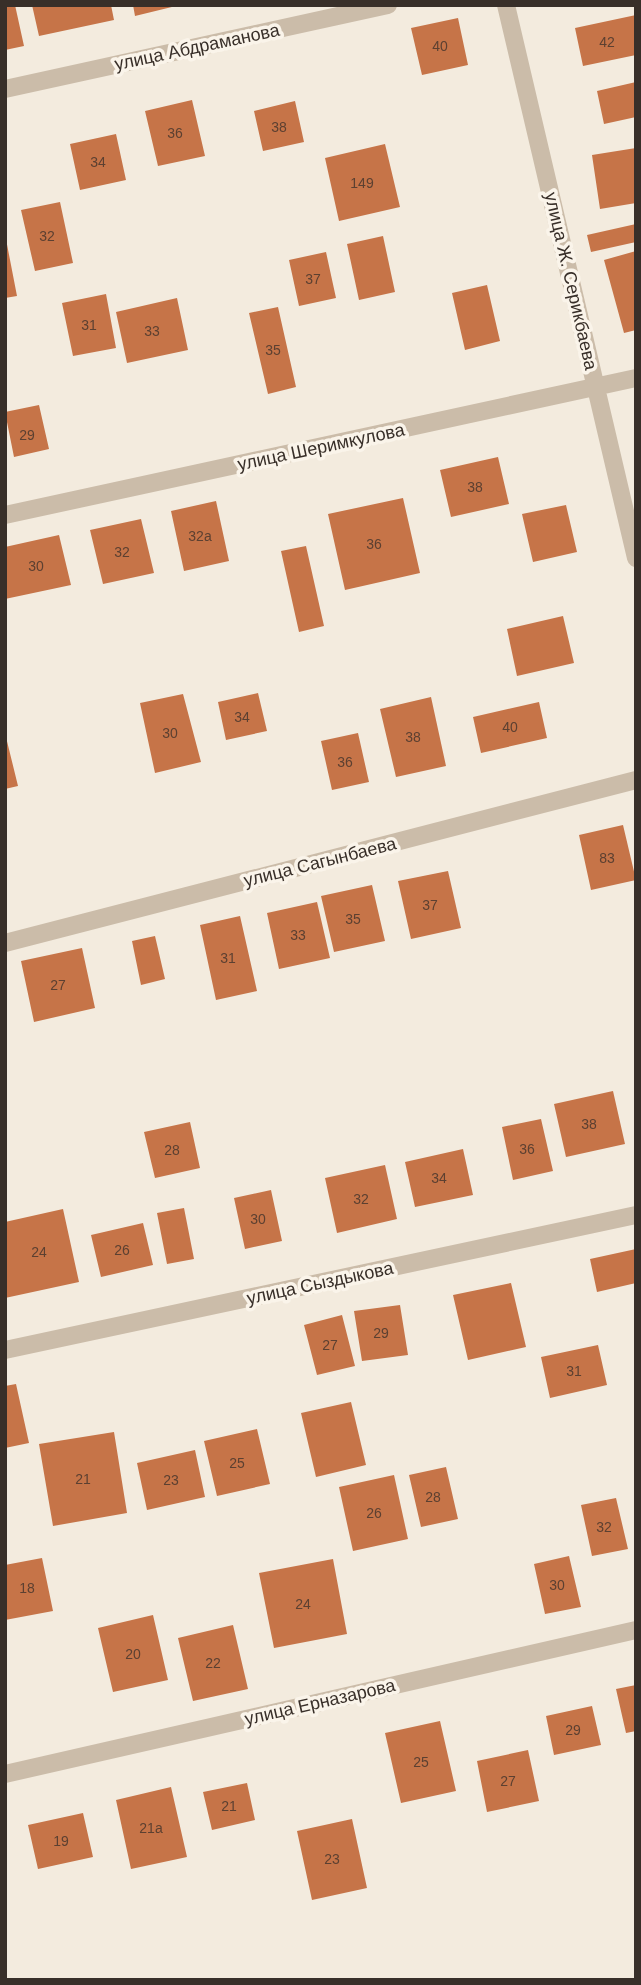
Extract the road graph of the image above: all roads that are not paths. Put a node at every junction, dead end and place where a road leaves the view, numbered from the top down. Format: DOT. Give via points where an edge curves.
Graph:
graph roads {
  1 [pos="388,5"];
  2 [pos="506,5"];
  3 [pos="5,89"];
  4 [pos="636,378"];
  5 [pos="596,387"];
  6 [pos="5,515"];
  7 [pos="636,558"];
  8 [pos="636,780"];
  9 [pos="5,943"];
  10 [pos="636,1215"];
  11 [pos="5,1350"];
  12 [pos="636,1630"];
  13 [pos="5,1774"];
  1 -- 3 [label="street, улица Абдраманова"];
  2 -- 5 [label="street, улица Ж. Серикбаева"];
  4 -- 5 [label="street, улица Шеримкулова"];
  5 -- 6 [label="street, улица Шеримкулова"];
  5 -- 7 [label="street, улица Ж. Серикбаева"];
  8 -- 9 [label="street, улица Сагынбаева"];
  10 -- 11 [label="street, улица Сыздыкова"];
  12 -- 13 [label="street, улица Ерназарова"];
}
